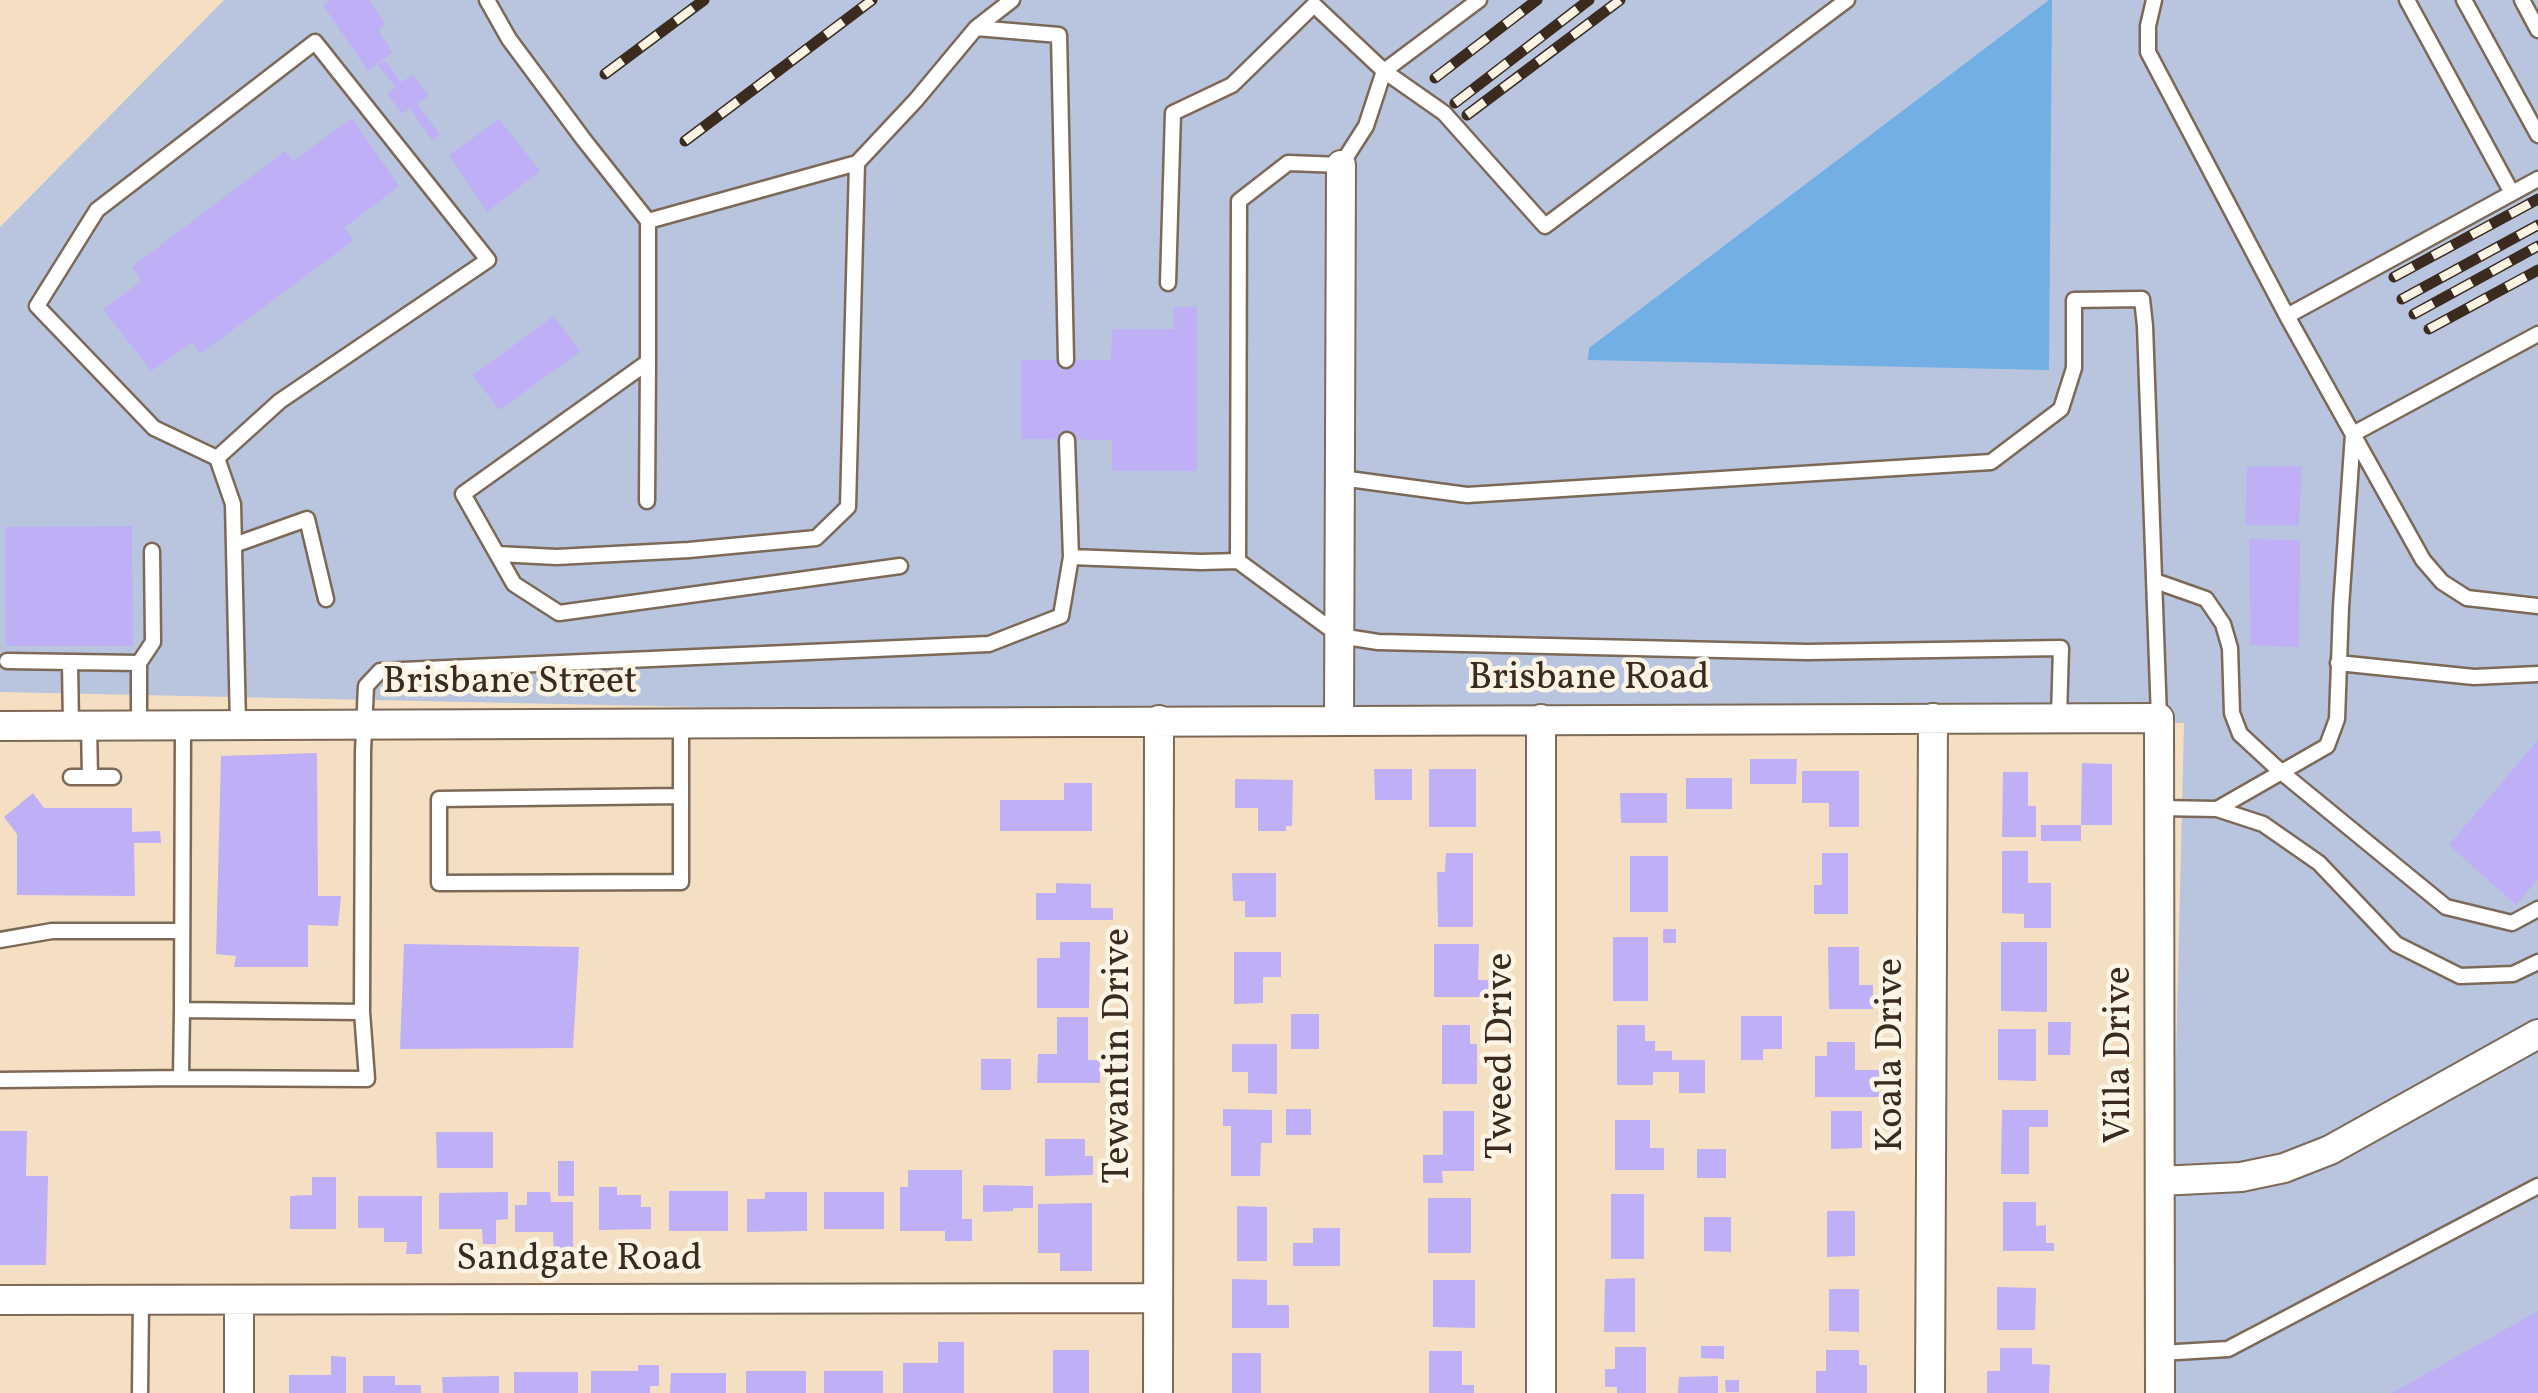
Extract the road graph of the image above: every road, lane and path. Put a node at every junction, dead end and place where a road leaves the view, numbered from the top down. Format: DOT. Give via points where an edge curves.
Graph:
graph roads {
  1 [pos="487,0"];
  2 [pos="1012,0"];
  3 [pos="1479,0"];
  4 [pos="1848,0"];
  5 [pos="2154,0"];
  6 [pos="2407,0"];
  7 [pos="2464,0"];
  8 [pos="2522,0"];
  9 [pos="1316,2"];
  10 [pos="976,28"];
  11 [pos="2538,30"];
  12 [pos="1384,71"];
  13 [pos="2538,136"];
  14 [pos="857,164"];
  15 [pos="1342,165"];
  16 [pos="2538,178"];
  17 [pos="2512,193"];
  18 [pos="648,221"];
  19 [pos="1168,283"];
  20 [pos="2286,316"];
  21 [pos="2538,334"];
  22 [pos="1066,360"];
  23 [pos="648,362"];
  24 [pos="2353,434"];
  25 [pos="1067,440"];
  26 [pos="217,458"];
  27 [pos="1341,478"];
  28 [pos="646,501"];
  29 [pos="234,545"];
  30 [pos="152,551"];
  31 [pos="498,554"];
  32 [pos="1071,557"];
  33 [pos="1238,561"];
  34 [pos="900,566"];
  35 [pos="2155,581"];
  36 [pos="326,599"];
  37 [pos="2538,606"];
  38 [pos="1340,636"];
  39 [pos="7,661"];
  40 [pos="70,663"];
  41 [pos="139,663"];
  42 [pos="2338,663"];
  43 [pos="2538,674"];
  44 [pos="1933,718"];
  45 [pos="2059,718"];
  46 [pos="2159,718"];
  47 [pos="1542,719"];
  48 [pos="1020,720"];
  49 [pos="1159,720"];
  50 [pos="1339,720"];
  51 [pos="680,722"];
  52 [pos="183,724"];
  53 [pos="238,724"];
  54 [pos="364,724"];
  55 [pos="80,725"];
  56 [pos="140,725"];
  57 [pos="0,726"];
  58 [pos="2280,771"];
  59 [pos="70,777"];
  60 [pos="90,777"];
  61 [pos="113,777"];
  62 [pos="681,796"];
  63 [pos="2160,808"];
  64 [pos="2217,809"];
  65 [pos="2538,908"];
  66 [pos="182,931"];
  67 [pos="0,940"];
  68 [pos="2538,962"];
  69 [pos="182,1010"];
  70 [pos="362,1012"];
  71 [pos="2538,1034"];
  72 [pos="181,1078"];
  73 [pos="0,1080"];
  74 [pos="2160,1181"];
  75 [pos="2538,1186"];
  76 [pos="1158,1298"];
  77 [pos="0,1300"];
  78 [pos="140,1300"];
  79 [pos="240,1300"];
  80 [pos="2160,1353"];
  81 [pos="140,1393"];
  82 [pos="239,1393"];
  83 [pos="1158,1393"];
  84 [pos="1541,1393"];
  85 [pos="1930,1393"];
  86 [pos="2160,1393"];
  1 -- 18 [label="lane" via="509,39"];
  2 -- 10 [label="lane"];
  3 -- 12 [label="lane"];
  4 -- 12 [label="lane" via="1545,226 1444,113"];
  5 -- 20 [label="lane" via="2148,52"];
  6 -- 17 [label="lane"];
  7 -- 13 [label="lane"];
  8 -- 11 [label="lane"];
  9 -- 12 [label="lane"];
  9 -- 19 [label="lane" via="1232,85 1173,113"];
  10 -- 14 [label="lane"];
  10 -- 22 [label="lane" via="1059,35"];
  12 -- 15 [label="lane" via="1366,126"];
  14 -- 18 [label="lane"];
  14 -- 31 [label="lane" via="848,507 816,538 557,557"];
  15 -- 27 [label="street"];
  15 -- 33 [label="lane" via="1288,162 1239,202"];
  16 -- 17 [label="lane"];
  17 -- 20 [label="lane"];
  18 -- 23 [label="lane"];
  20 -- 24 [label="lane"];
  21 -- 24 [label="lane"];
  23 -- 28 [label="lane"];
  23 -- 31 [label="lane" via="464,494"];
  24 -- 37 [label="lane" via="2442,582 2467,598"];
  24 -- 42 [label="lane"];
  25 -- 32 [label="lane"];
  26 -- 26 [label="lane" via="154,428 37,306 96,210 315,42 488,260 280,401"];
  26 -- 29 [label="lane" via="233,504"];
  27 -- 35 [label="lane" via="1467,495 1990,462 2061,409 2074,368 2074,300 2142,299"];
  27 -- 38 [label="street"];
  29 -- 36 [label="lane" via="307,519"];
  29 -- 53 [label="lane"];
  30 -- 41 [label="lane" via="153,642"];
  31 -- 34 [label="lane" via="514,584 560,613"];
  32 -- 33 [label="lane"];
  32 -- 54 [label="lane" via="1061,616 988,644 380,672 366,686"];
  33 -- 38 [label="lane"];
  35 -- 46 [label="lane"];
  35 -- 58 [label="lane" via="2206,599 2223,624 2232,714 2240,734"];
  38 -- 45 [label="lane" via="1788,652 2061,648"];
  38 -- 50 [label="street"];
  39 -- 40 [label="lane"];
  40 -- 41 [label="lane"];
  40 -- 55 [label="lane"];
  41 -- 56 [label="lane"];
  42 -- 43 [label="lane" via="2474,677"];
  42 -- 58 [label="lane" via="2337,719 2327,746"];
  44 -- 45 [label="street, Brisbane Road"];
  44 -- 47 [label="street, Brisbane Road"];
  44 -- 85 [label="street, Koala Drive"];
  45 -- 46 [label="street, Brisbane Road"];
  46 -- 63 [label="street, Villa Drive"];
  47 -- 50 [label="street, Brisbane Road"];
  47 -- 84 [label="street, Tweed Drive"];
  48 -- 49 [label="street, Brisbane Road"];
  48 -- 51 [label="street, Brisbane Street"];
  49 -- 50 [label="street, Brisbane Road"];
  49 -- 76 [label="street, Tewantin Drive"];
  51 -- 54 [label="street, Brisbane Street"];
  51 -- 62 [label="lane"];
  52 -- 53 [label="street, Brisbane Street"];
  52 -- 56 [label="street, Brisbane Street"];
  52 -- 66 [label="lane"];
  53 -- 54 [label="street, Brisbane Street"];
  54 -- 70 [label="lane"];
  55 -- 56 [label="street, Brisbane Street"];
  55 -- 57 [label="street, Brisbane Street"];
  55 -- 60 [label="lane"];
  58 -- 64 [label="lane"];
  58 -- 65 [label="lane" via="2446,907 2512,923"];
  59 -- 60 [label="lane"];
  60 -- 61 [label="lane"];
  62 -- 62 [label="lane" via="680,882 440,883 439,799"];
  63 -- 64 [label="lane"];
  63 -- 74 [label="street, Villa Drive"];
  64 -- 68 [label="lane" via="2263,824 2319,864 2396,944 2460,976 2513,974"];
  66 -- 67 [label="lane" via="52,931"];
  66 -- 69 [label="lane"];
  69 -- 70 [label="lane"];
  69 -- 72 [label="lane"];
  70 -- 72 [label="lane" via="367,1079"];
  71 -- 74 [label="street" via="2330,1150 2284,1168"];
  72 -- 73 [label="lane"];
  74 -- 80 [label="street, Villa Drive"];
  75 -- 80 [label="lane" via="2228,1349"];
  76 -- 79 [label="street, Sandgate Road"];
  76 -- 83 [label="street, Tewantin Drive"];
  77 -- 78 [label="street, Sandgate Road"];
  78 -- 79 [label="street, Sandgate Road"];
  78 -- 81 [label="lane"];
  79 -- 82 [label="street"];
  80 -- 86 [label="street, Villa Drive"];
}
